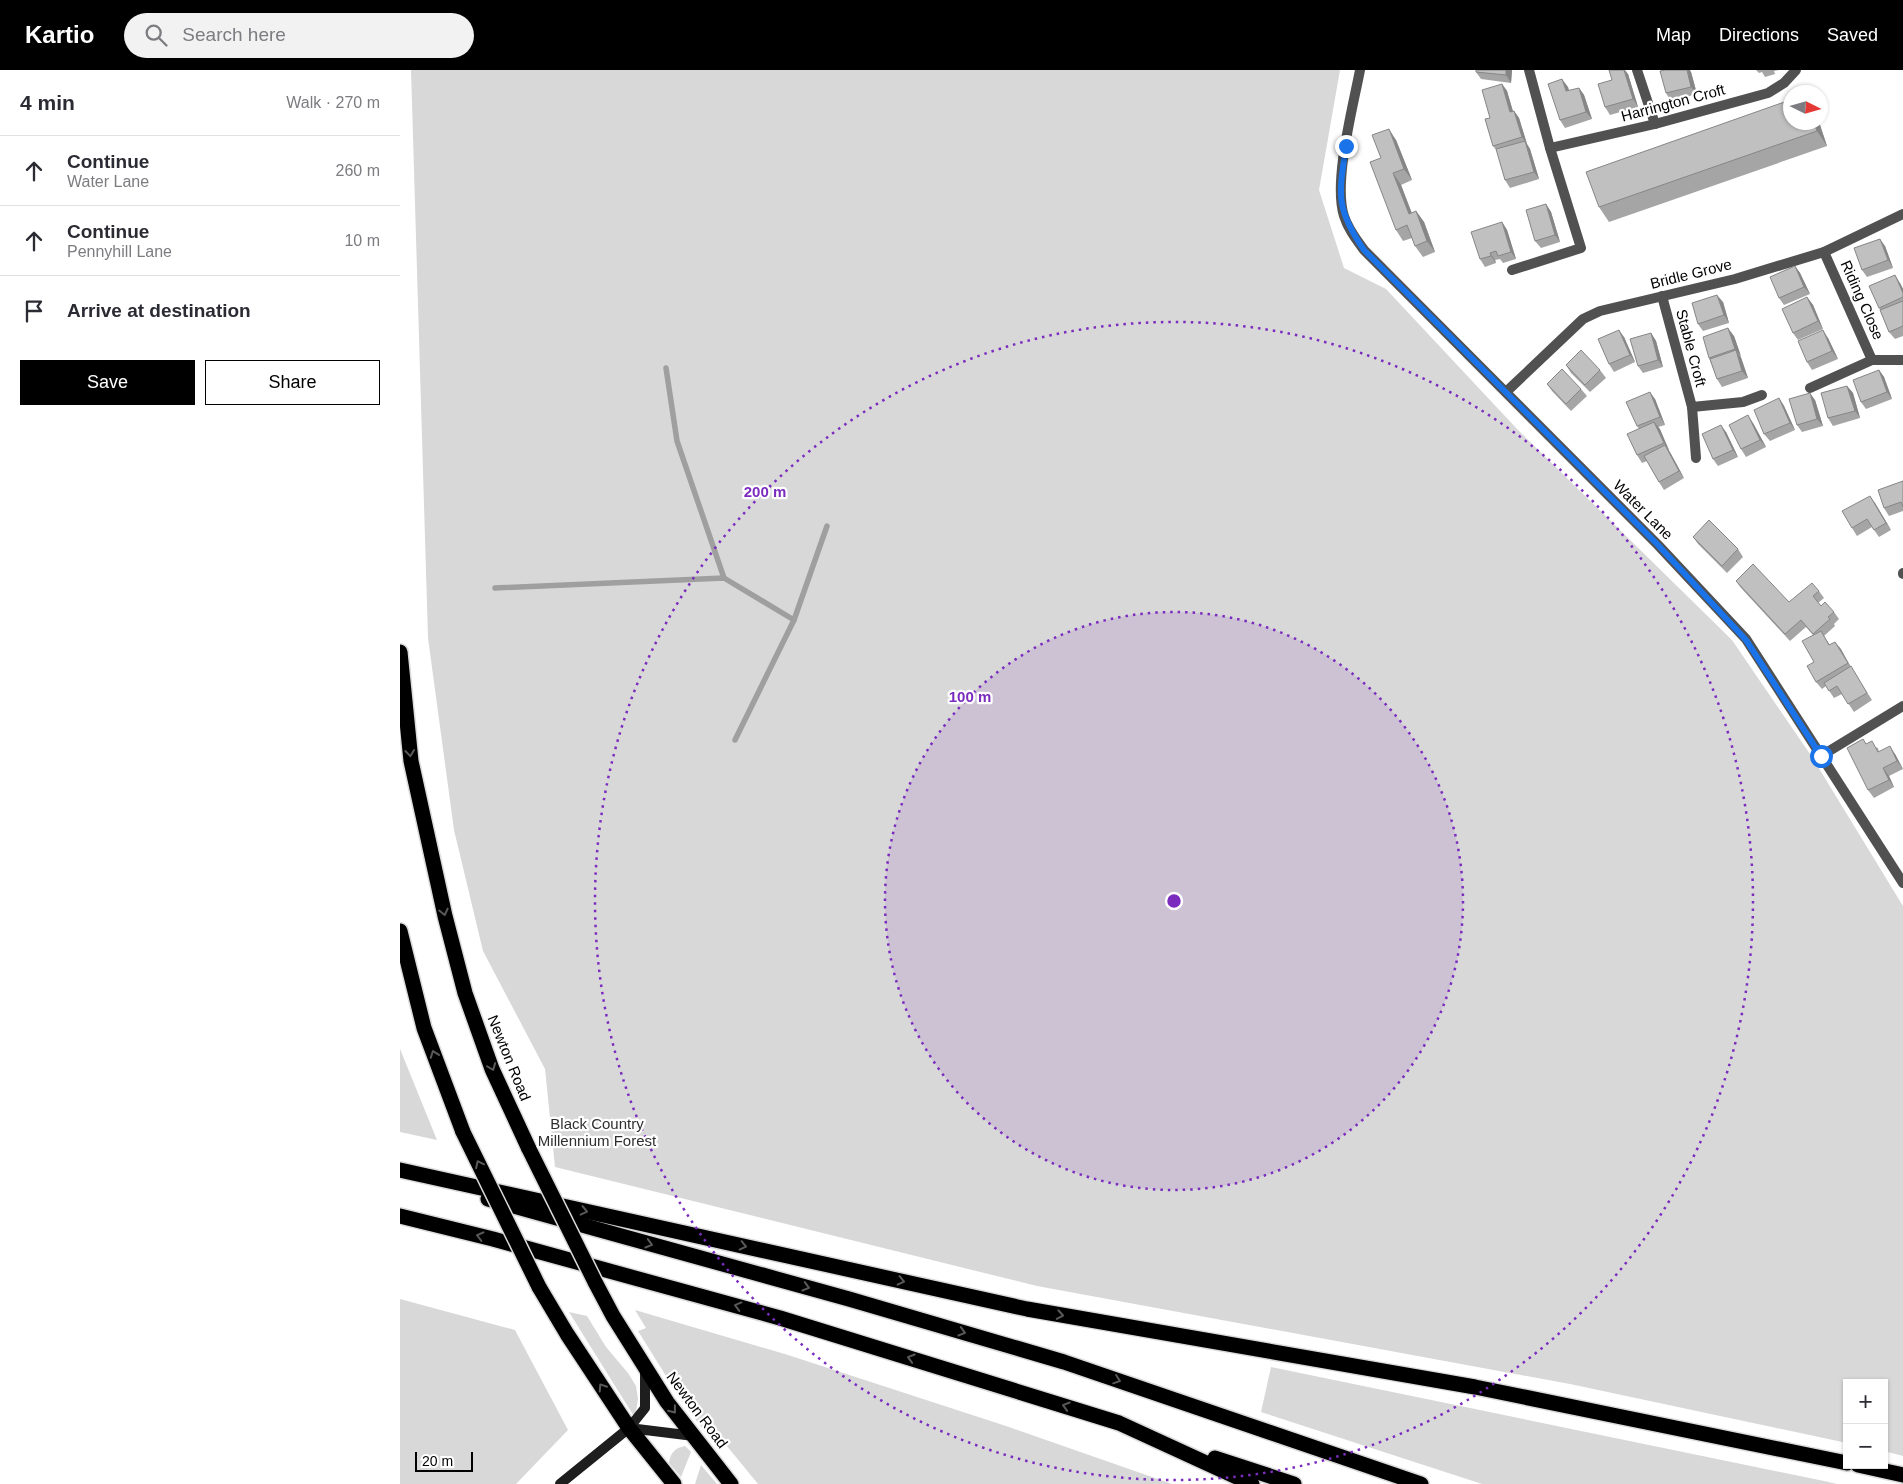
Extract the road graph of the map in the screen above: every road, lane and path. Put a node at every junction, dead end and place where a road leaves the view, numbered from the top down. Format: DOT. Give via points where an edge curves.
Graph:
graph roads {
  1 [pos="1360,70"];
  2 [pos="1528,70"];
  3 [pos="1637,70"];
  4 [pos="1796,70"];
  5 [pos="1654,124"];
  6 [pos="1550,148"];
  7 [pos="1903,214"];
  8 [pos="1824,252"];
  9 [pos="1512,270"];
  10 [pos="1662,296"];
  11 [pos="1872,360"];
  12 [pos="1903,360"];
  13 [pos="1810,388"];
  14 [pos="1506,392"];
  15 [pos="1762,395"];
  16 [pos="1692,407"];
  17 [pos="1696,458"];
  18 [pos="400,652"];
  19 [pos="1903,706"];
  20 [pos="1821,756"];
  21 [pos="1903,883"];
  22 [pos="400,931"];
  23 [pos="400,1170"];
  24 [pos="400,1174"];
  25 [pos="400,1216"];
  26 [pos="645,1370"];
  27 [pos="629,1428"];
  28 [pos="1145,1434"];
  29 [pos="694,1436"];
  30 [pos="1843,1462"];
  31 [pos="1878,1469"];
  32 [pos="1903,1474"];
  33 [pos="560,1484"];
  34 [pos="674,1484"];
  35 [pos="731,1484"];
  36 [pos="1252,1484"];
  37 [pos="1294,1484"];
  38 [pos="1421,1484"];
  1 -- 14 [label="street, Water Lane" via="1340,183 1341,202 1349,227 1364,250"];
  2 -- 6 [label="street"];
  3 -- 5 [label="street"];
  4 -- 5 [label="street, Harrington Croft" via="1784,84 1768,92"];
  5 -- 6 [label="street, Harrington Croft"];
  6 -- 9 [label="street" via="1581,248"];
  7 -- 8 [label="street, Bridle Grove"];
  8 -- 10 [label="street, Bridle Grove" via="1735,279"];
  8 -- 11 [label="street, Riding Close"];
  10 -- 14 [label="street, Bridle Grove" via="1600,311 1583,319"];
  10 -- 16 [label="street, Stable Croft"];
  11 -- 12 [label="street, Riding Close"];
  11 -- 13 [label="street, Riding Close"];
  14 -- 20 [label="street, Water Lane" via="1658,545 1746,640"];
  15 -- 16 [label="street, Stable Croft" via="1743,402"];
  16 -- 17 [label="street, Stable Croft"];
  18 -- 26 [label="highway, Newton Road, one-way, bridge" via="411,762 465,993 492,1069 529,1150 613,1316"];
  19 -- 20 [label="street"];
  20 -- 21 [label="street, Water Lane"];
  27 -- 22 [label="highway, one-way, bridge" via="539,1286 463,1132 424,1028"];
  23 -- 30 [label="highway, one-way" via="1027,1310 1475,1387"];
  24 -- 38 [label="highway, one-way" via="1064,1362"];
  28 -- 25 [label="highway, one-way" via="780,1318"];
  26 -- 27 [label="street" via="645,1408"];
  26 -- 29 [label="highway, Newton Road, one-way"];
  27 -- 29 [label="street"];
  27 -- 33 [label="street"];
  27 -- 34 [label="highway"];
  28 -- 36 [label="highway"];
  28 -- 37 [label="highway"];
  29 -- 35 [label="highway, Newton Road"];
  31 -- 32 [label="highway"];
}
